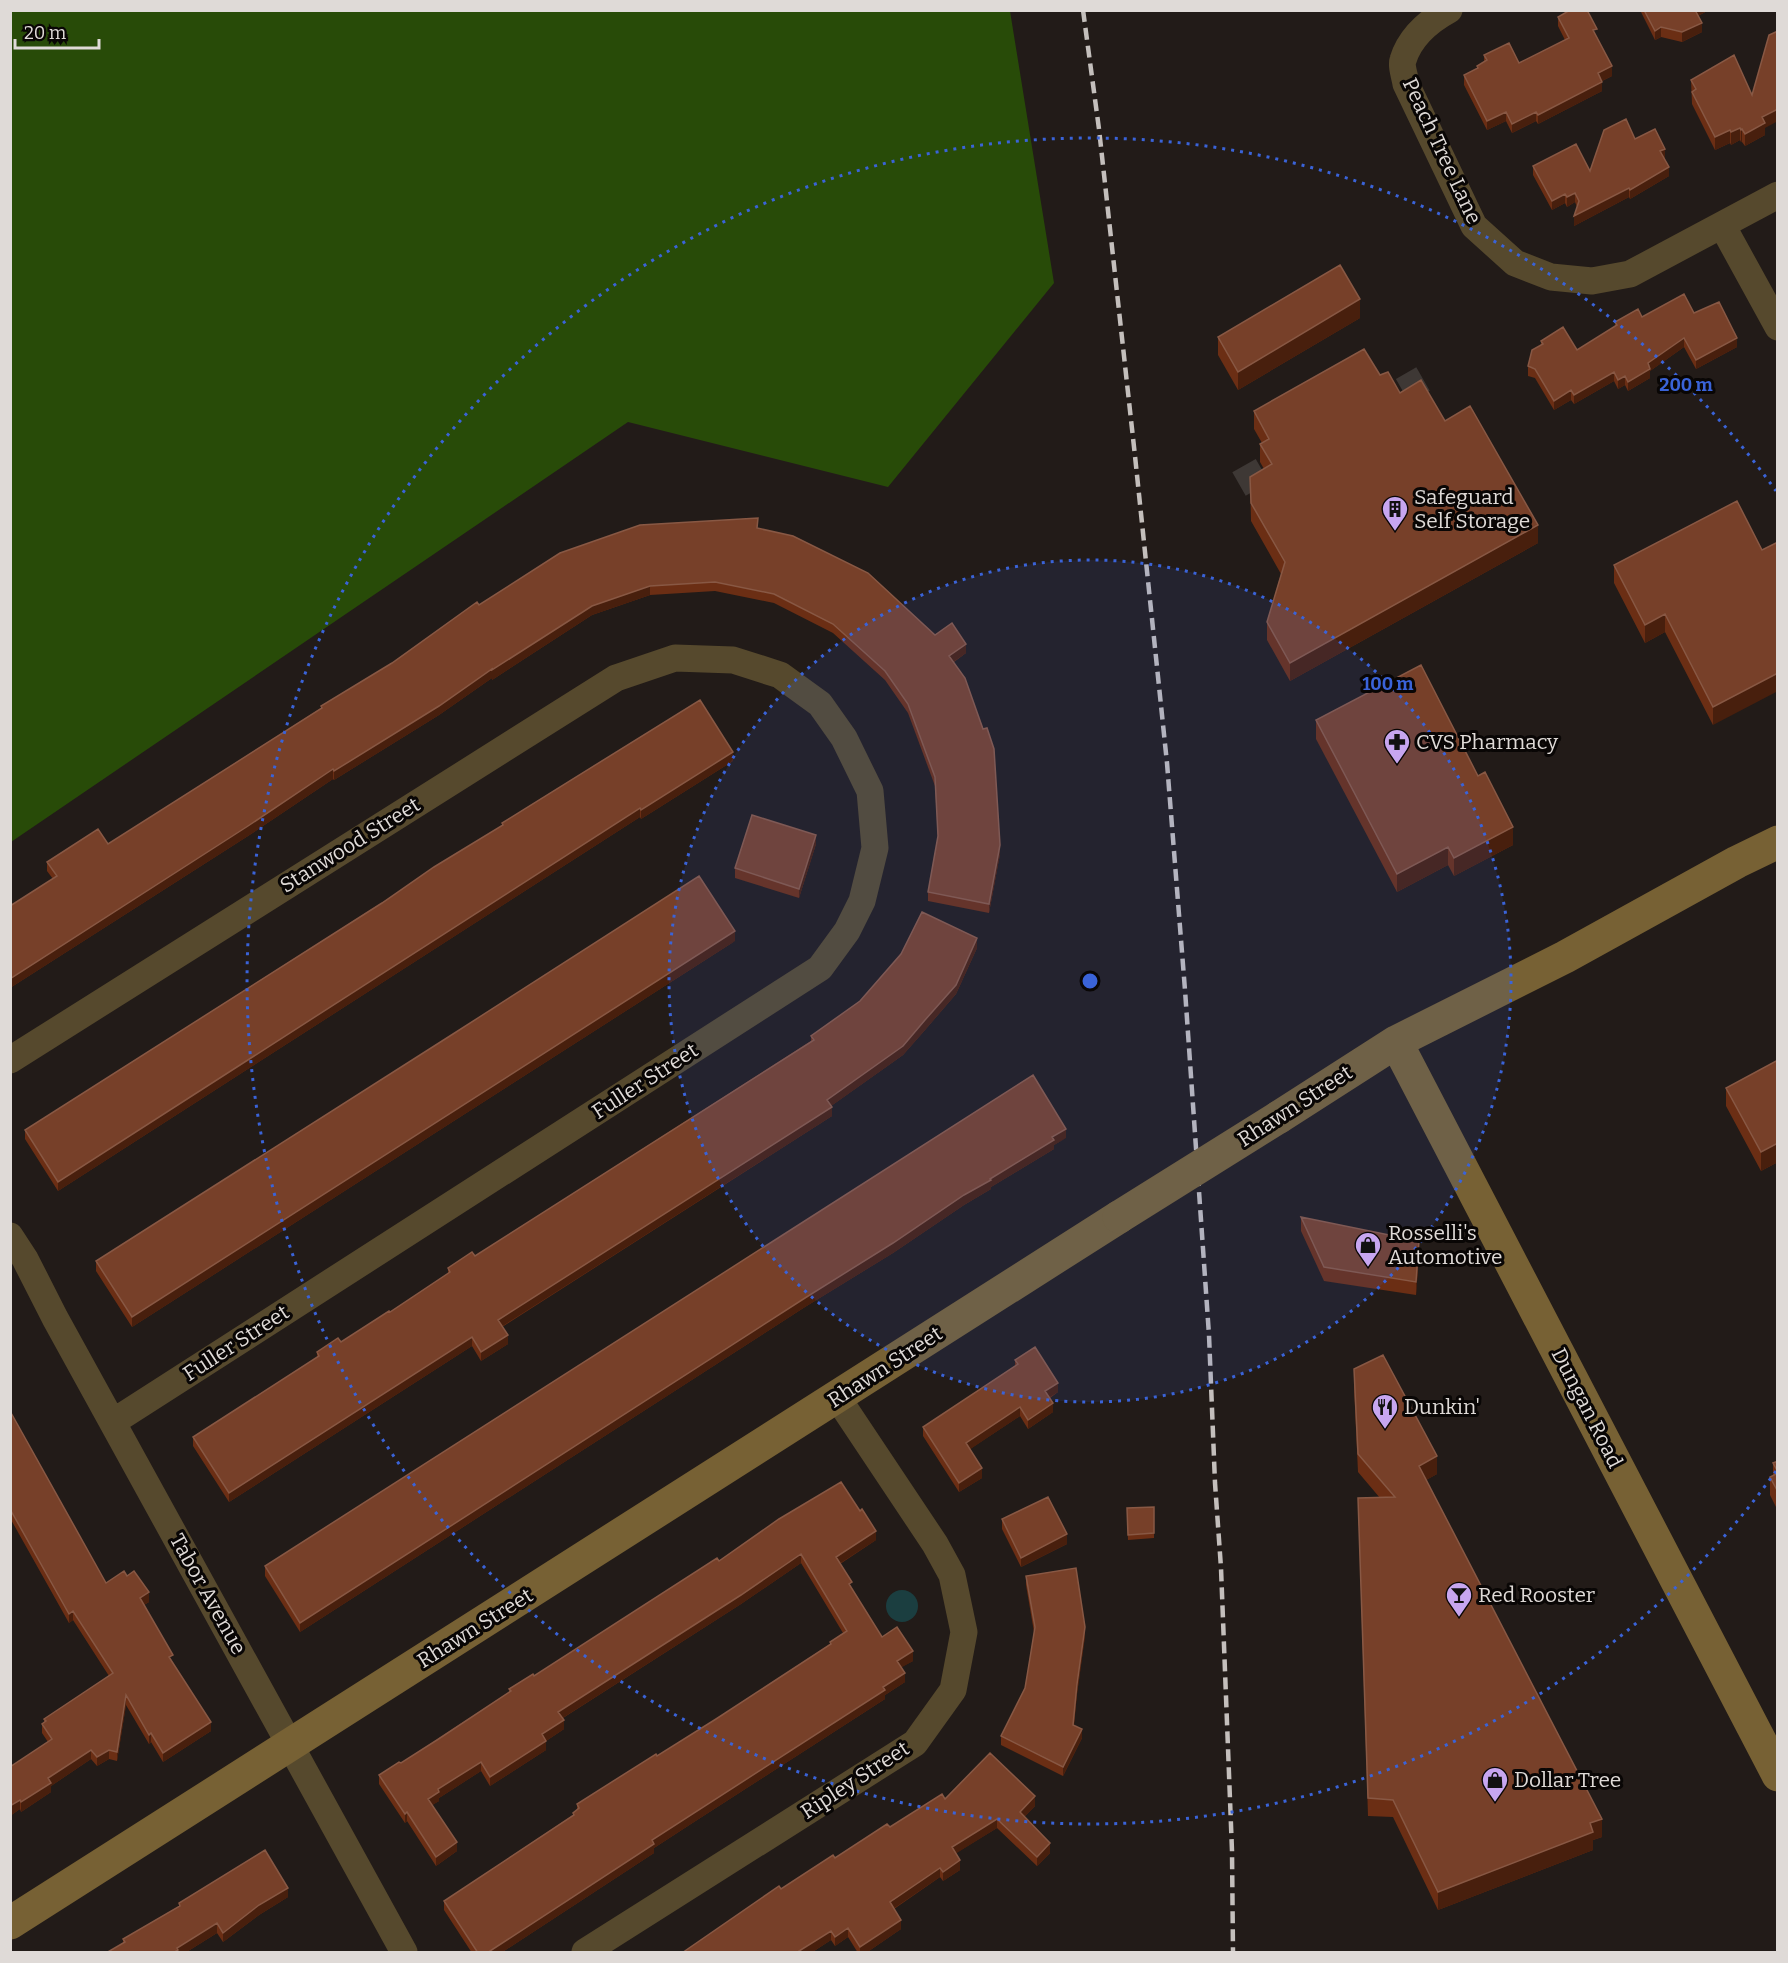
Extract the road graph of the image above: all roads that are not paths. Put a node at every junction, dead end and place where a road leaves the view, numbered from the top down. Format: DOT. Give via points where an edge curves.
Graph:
graph roads {
  1 [pos="1449,10"];
  2 [pos="1778,195"];
  3 [pos="1722,225"];
  4 [pos="1778,327"];
  5 [pos="700,659"];
  6 [pos="1778,842"];
  7 [pos="1395,1042"];
  8 [pos="10,1060"];
  9 [pos="10,1236"];
  10 [pos="837,1397"];
  11 [pos="113,1422"];
  12 [pos="290,1745"];
  13 [pos="1778,1775"];
  14 [pos="10,1923"];
  15 [pos="404,1953"];
  16 [pos="585,1953"];
  1 -- 3 [label="street, Peach Tree Lane" via="1414,37 1402,62 1406,84 1473,226 1515,262 1551,277 1592,281 1630,274"];
  2 -- 3 [label="street, Peach Tree Lane"];
  3 -- 4 [label="street"];
  5 -- 8 [label="street, Stanwood Street" via="675,658 616,678"];
  5 -- 11 [label="street, Fuller Street" via="733,660 780,675 820,704 844,738 870,790 875,848 862,901 847,931 820,968"];
  6 -- 7 [label="main road, Rhawn Street" via="1565,957"];
  7 -- 10 [label="main road, Rhawn Street, bridge"];
  7 -- 13 [label="main road, Dungan Road"];
  9 -- 11 [label="street, Tabor Avenue"];
  10 -- 12 [label="main road, Rhawn Street"];
  10 -- 16 [label="street, Ripley Street" via="936,1544 952,1575 964,1632 953,1690 915,1743"];
  11 -- 12 [label="street, Tabor Avenue"];
  12 -- 14 [label="main road, Rhawn Street"];
  12 -- 15 [label="street, Tabor Avenue"];
}
